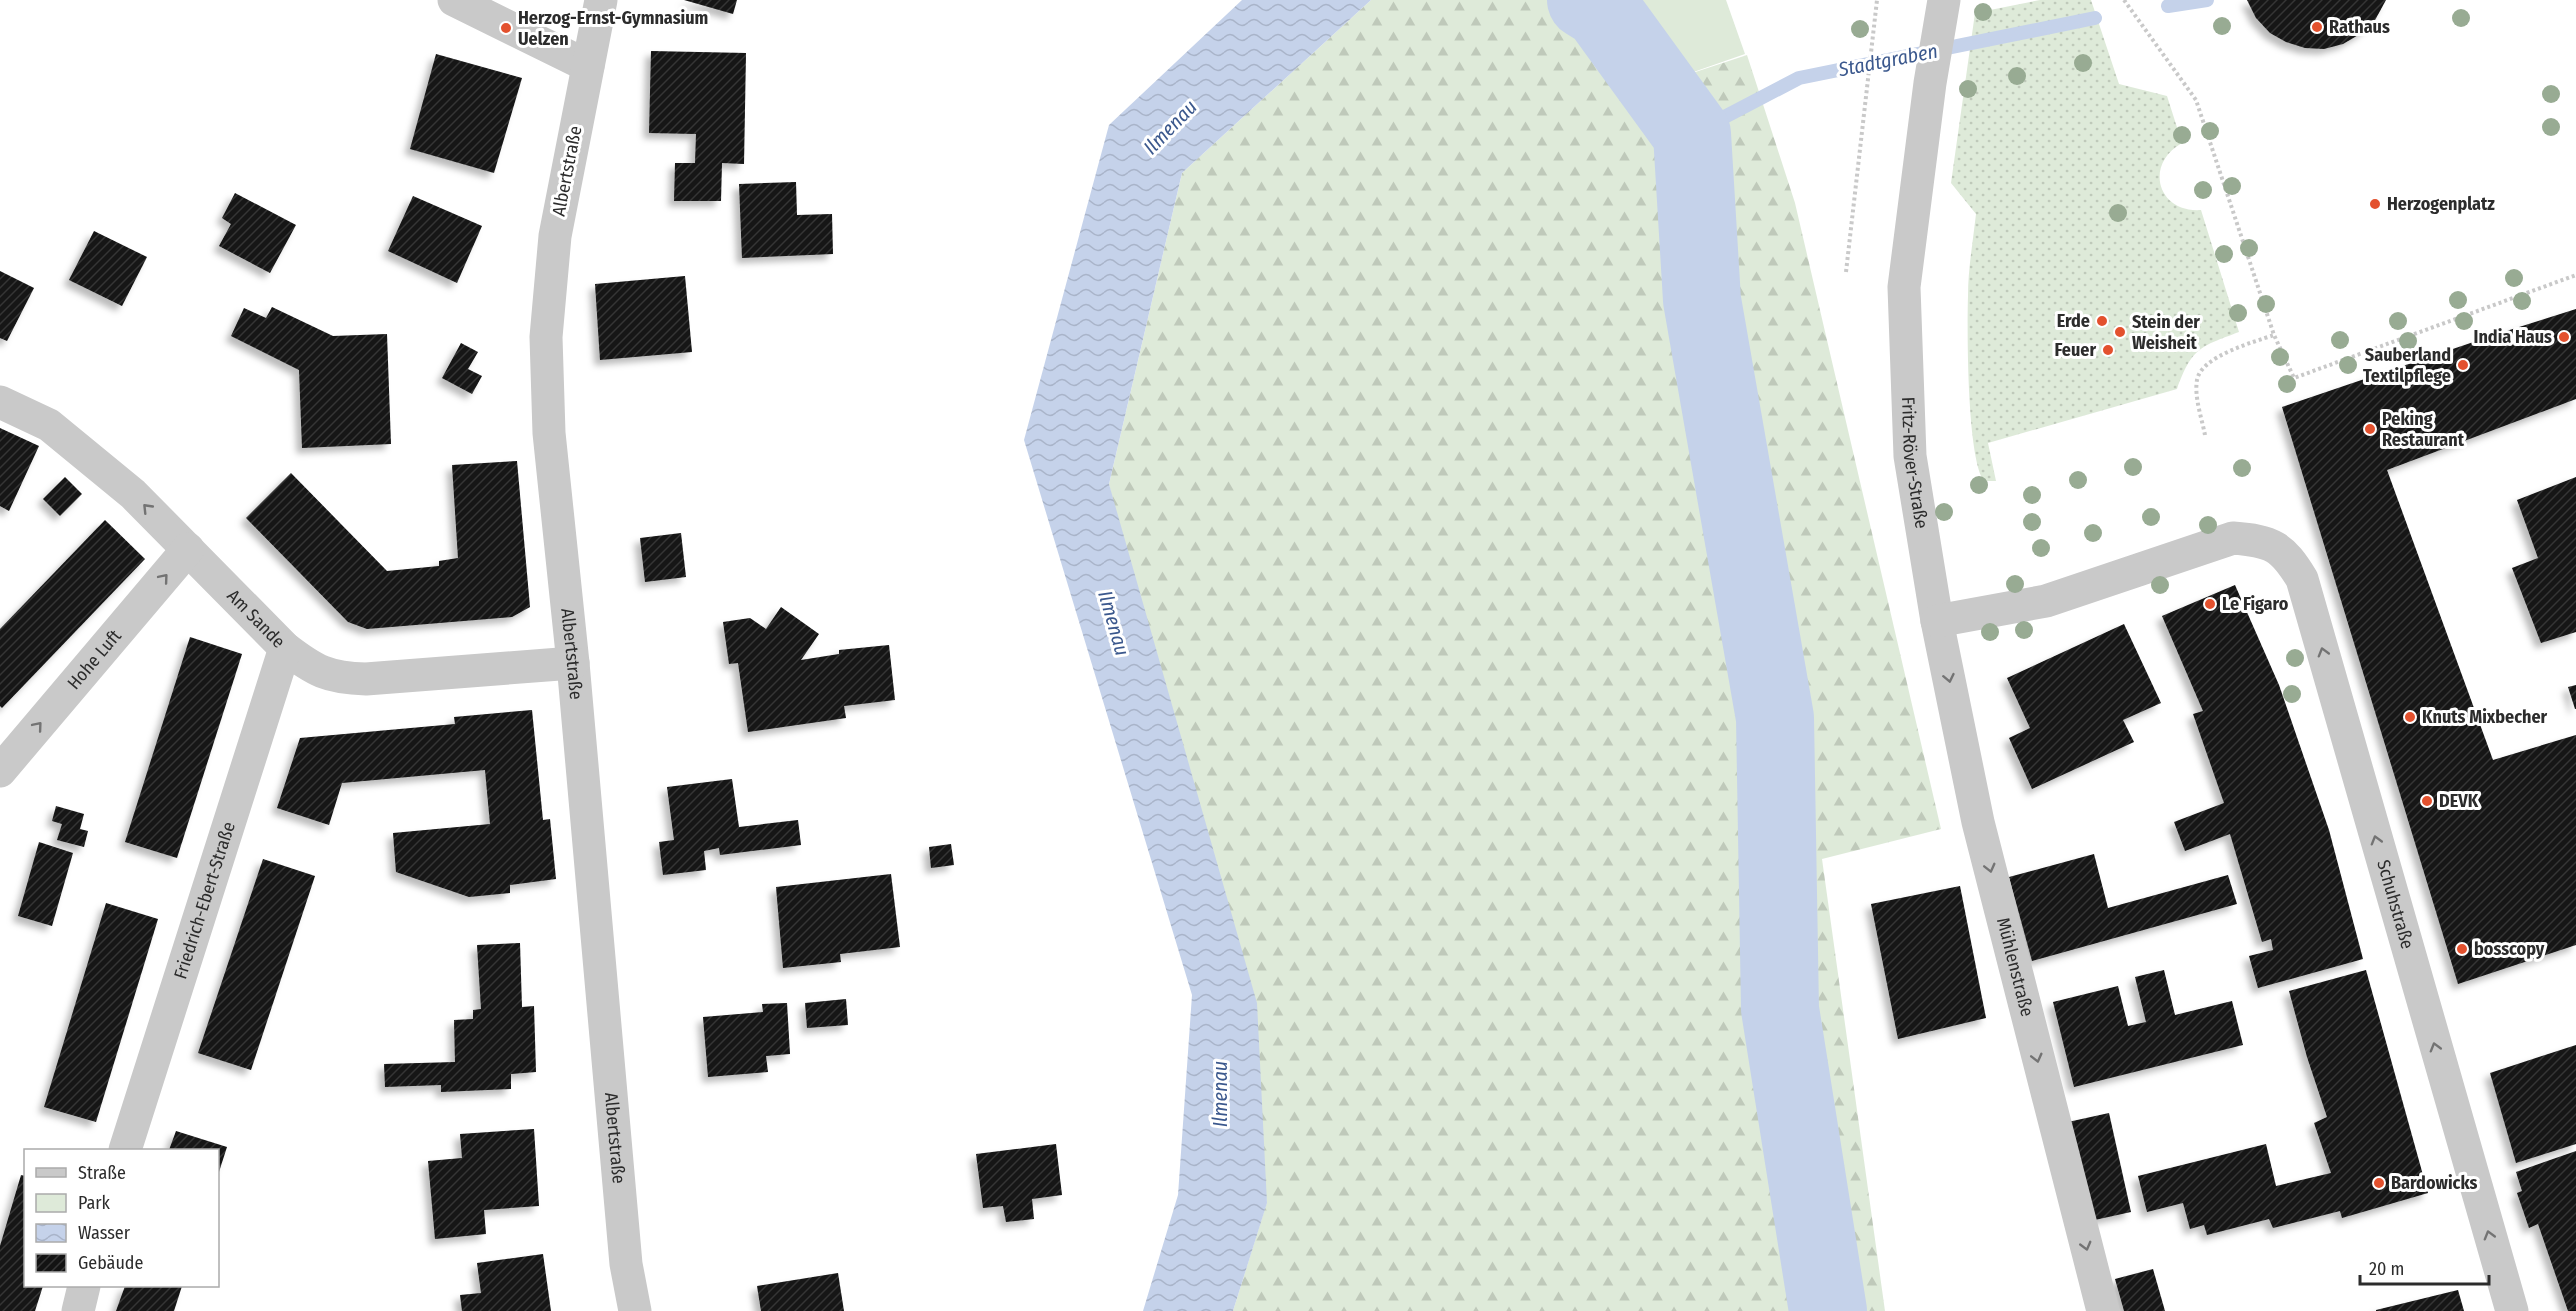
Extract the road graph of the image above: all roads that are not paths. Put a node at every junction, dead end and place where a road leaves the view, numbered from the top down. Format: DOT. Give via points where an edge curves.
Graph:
graph roads {
  1 [pos="453,0"];
  2 [pos="601,0"];
  3 [pos="1943,5"];
  4 [pos="588,66"];
  5 [pos="0,402"];
  6 [pos="188,549"];
  7 [pos="1937,621"];
  8 [pos="285,648"];
  9 [pos="573,663"];
  10 [pos="0,771"];
  11 [pos="125,1149"];
  12 [pos="84,1287"];
  13 [pos="78,1311"];
  14 [pos="635,1311"];
  15 [pos="2103,1311"];
  16 [pos="2512,1311"];
  1 -- 4 [label="street"];
  2 -- 4 [label="street, Albertstraße"];
  3 -- 7 [label="street, Fritz-Röver-Straße" via="1904,287 1910,456"];
  4 -- 9 [label="street, Albertstraße" via="555,236 546,337 549,433"];
  6 -- 5 [label="street, Am Sande, one-way" via="133,494 49,425"];
  6 -- 8 [label="street, Am Sande"];
  10 -- 6 [label="street, Hohe Luft, one-way"];
  7 -- 15 [label="street, Mühlenstraße, one-way" via="1978,822"];
  16 -- 7 [label="street, Schuhstraße, one-way" via="2302,579 2285,554 2274,546 2233,538 2046,601"];
  8 -- 9 [label="street, Am Sande" via="310,667 339,679"];
  8 -- 11 [label="street, Friedrich-Ebert-Straße"];
  9 -- 14 [label="street, Albertstraße" via="626,1264"];
  12 -- 13 [label="street"];
}
